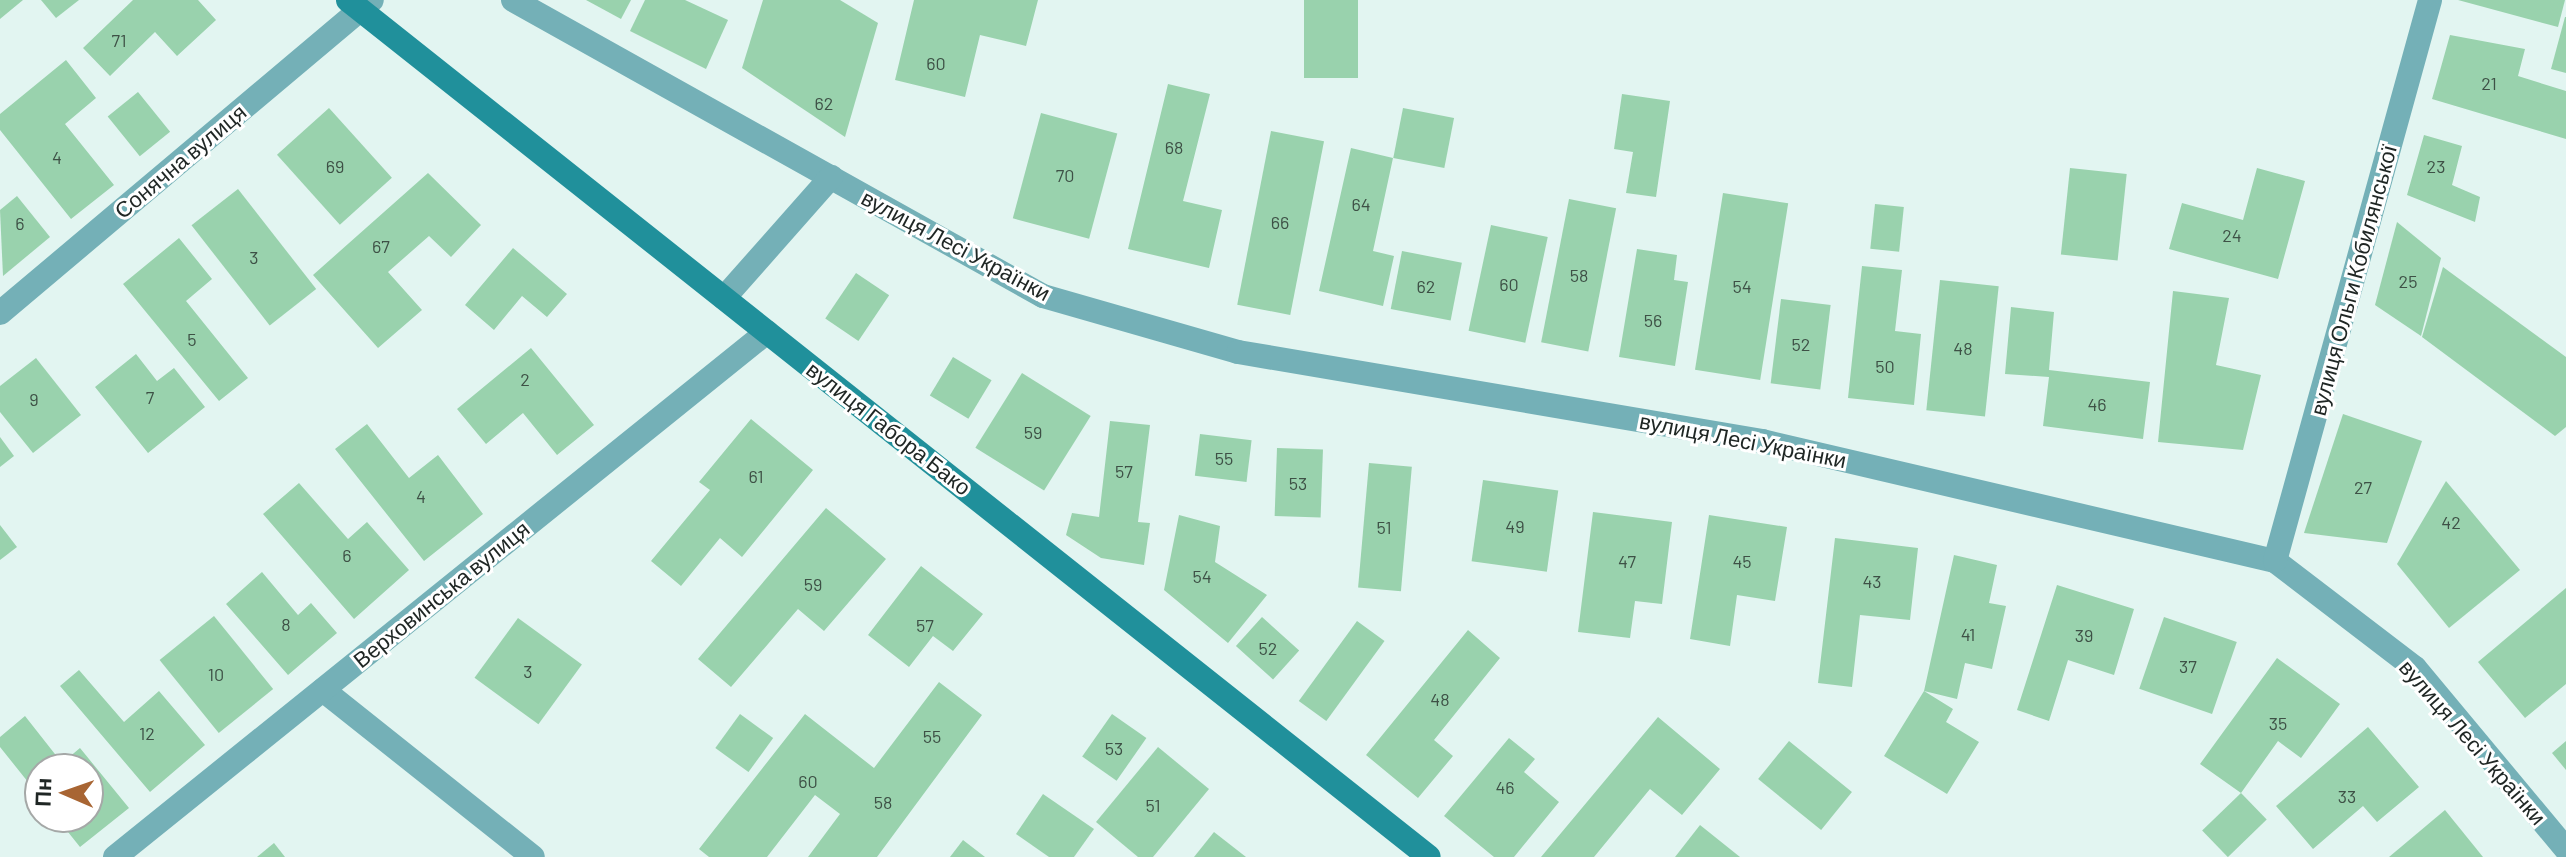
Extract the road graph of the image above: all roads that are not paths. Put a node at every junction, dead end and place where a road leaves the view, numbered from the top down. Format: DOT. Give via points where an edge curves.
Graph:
graph roads {
  1 [pos="513,0"];
  2 [pos="2430,0"];
  3 [pos="360,3"];
  4 [pos="831,177"];
  5 [pos="724,298"];
  6 [pos="0,313"];
  7 [pos="767,332"];
  8 [pos="2275,561"];
  9 [pos="323,690"];
  10 [pos="2566,849"];
  11 [pos="115,857"];
  12 [pos="533,857"];
  13 [pos="1429,857"];
  1 -- 4 [label="street, вулиця Лесі Українки"];
  2 -- 8 [label="street, вулиця Ольги Кобилянської"];
  3 -- 5 [label="street, вулиця Габора Бако"];
  3 -- 6 [label="street, Сонячна вулиця"];
  4 -- 5 [label="street"];
  4 -- 8 [label="street, вулиця Лесі Українки" via="1043,296 1238,352 1762,441"];
  5 -- 7 [label="street, вулиця Габора Бако"];
  7 -- 9 [label="street, Верховинська вулиця"];
  7 -- 13 [label="street, вулиця Габора Бако"];
  8 -- 10 [label="street, вулиця Лесі Українки" via="2415,668"];
  9 -- 11 [label="street, Верховинська вулиця"];
  9 -- 12 [label="street"];
}
